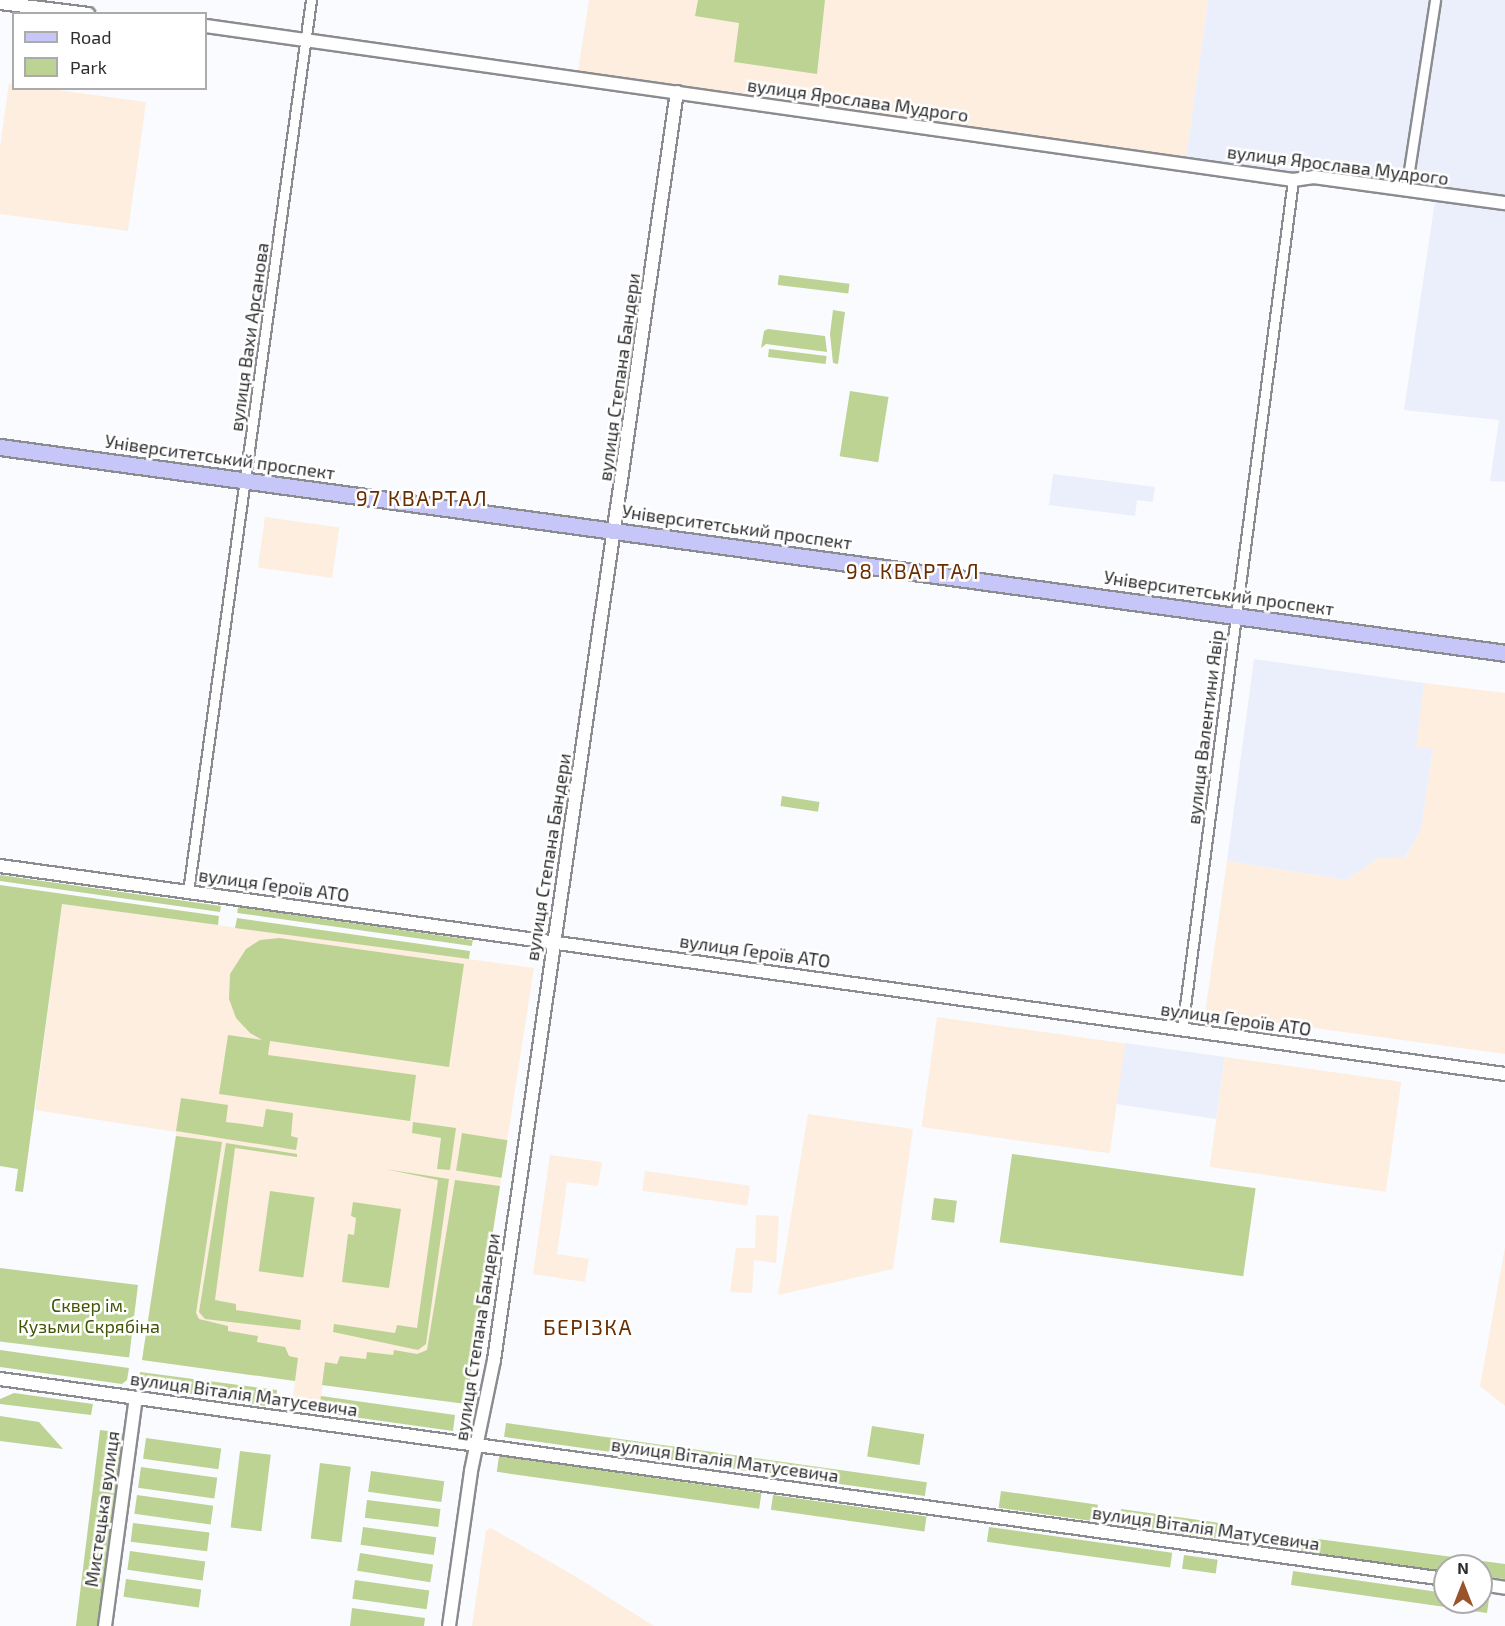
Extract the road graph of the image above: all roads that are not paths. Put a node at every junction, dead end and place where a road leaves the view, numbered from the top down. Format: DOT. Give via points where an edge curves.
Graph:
graph roads {
  1 [pos="311,0"];
  2 [pos="1435,0"];
  3 [pos="0,3"];
  4 [pos="72,12"];
  5 [pos="207,26"];
  6 [pos="306,39"];
  7 [pos="677,92"];
  8 [pos="1293,180"];
  9 [pos="1406,190"];
  10 [pos="1505,203"];
  11 [pos="0,447"];
  12 [pos="246,480"];
  13 [pos="615,530"];
  14 [pos="1236,615"];
  15 [pos="1505,653"];
  16 [pos="0,866"];
  17 [pos="188,892"];
  18 [pos="554,942"];
  19 [pos="1182,1029"];
  20 [pos="1505,1074"];
  21 [pos="0,1379"];
  22 [pos="136,1398"];
  23 [pos="478,1444"];
  24 [pos="1433,1577"];
  25 [pos="105,1626"];
  26 [pos="449,1626"];
  1 -- 6 [label="street, вулиця Вахи Арсанова"];
  2 -- 9 [label="street"];
  3 -- 4 [label="street"];
  5 -- 6 [label="street, вулиця Ярослава Мудрого"];
  6 -- 7 [label="street, вулиця Ярослава Мудрого"];
  6 -- 12 [label="street, вулиця Вахи Арсанова"];
  7 -- 8 [label="street, вулиця Ярослава Мудрого"];
  7 -- 13 [label="street, вулиця Степана Бандери"];
  8 -- 9 [label="street, вулиця Ярослава Мудрого" via="1314,177"];
  8 -- 14 [label="street, вулиця Валентини Явір"];
  9 -- 10 [label="street, вулиця Ярослава Мудрого"];
  11 -- 12 [label="main road, Університетський проспект"];
  12 -- 13 [label="main road, Університетський проспект"];
  12 -- 17 [label="street, вулиця Вахи Арсанова"];
  13 -- 14 [label="main road, Університетський проспект"];
  13 -- 18 [label="street, вулиця Степана Бандери"];
  14 -- 15 [label="main road, Університетський проспект"];
  14 -- 19 [label="street, вулиця Валентини Явір"];
  16 -- 17 [label="street, вулиця Героїв АТО"];
  17 -- 18 [label="street, вулиця Героїв АТО"];
  18 -- 19 [label="street, вулиця Героїв АТО"];
  18 -- 23 [label="street, вулиця Степана Бандери"];
  19 -- 20 [label="street, вулиця Героїв АТО"];
  21 -- 22 [label="street, вулиця Віталія Матусевича"];
  22 -- 23 [label="street, вулиця Віталія Матусевича"];
  22 -- 25 [label="street, Мистецька вулиця"];
  23 -- 24 [label="street, вулиця Віталія Матусевича"];
  23 -- 26 [label="street, вулиця Степана Бандери"];
}
